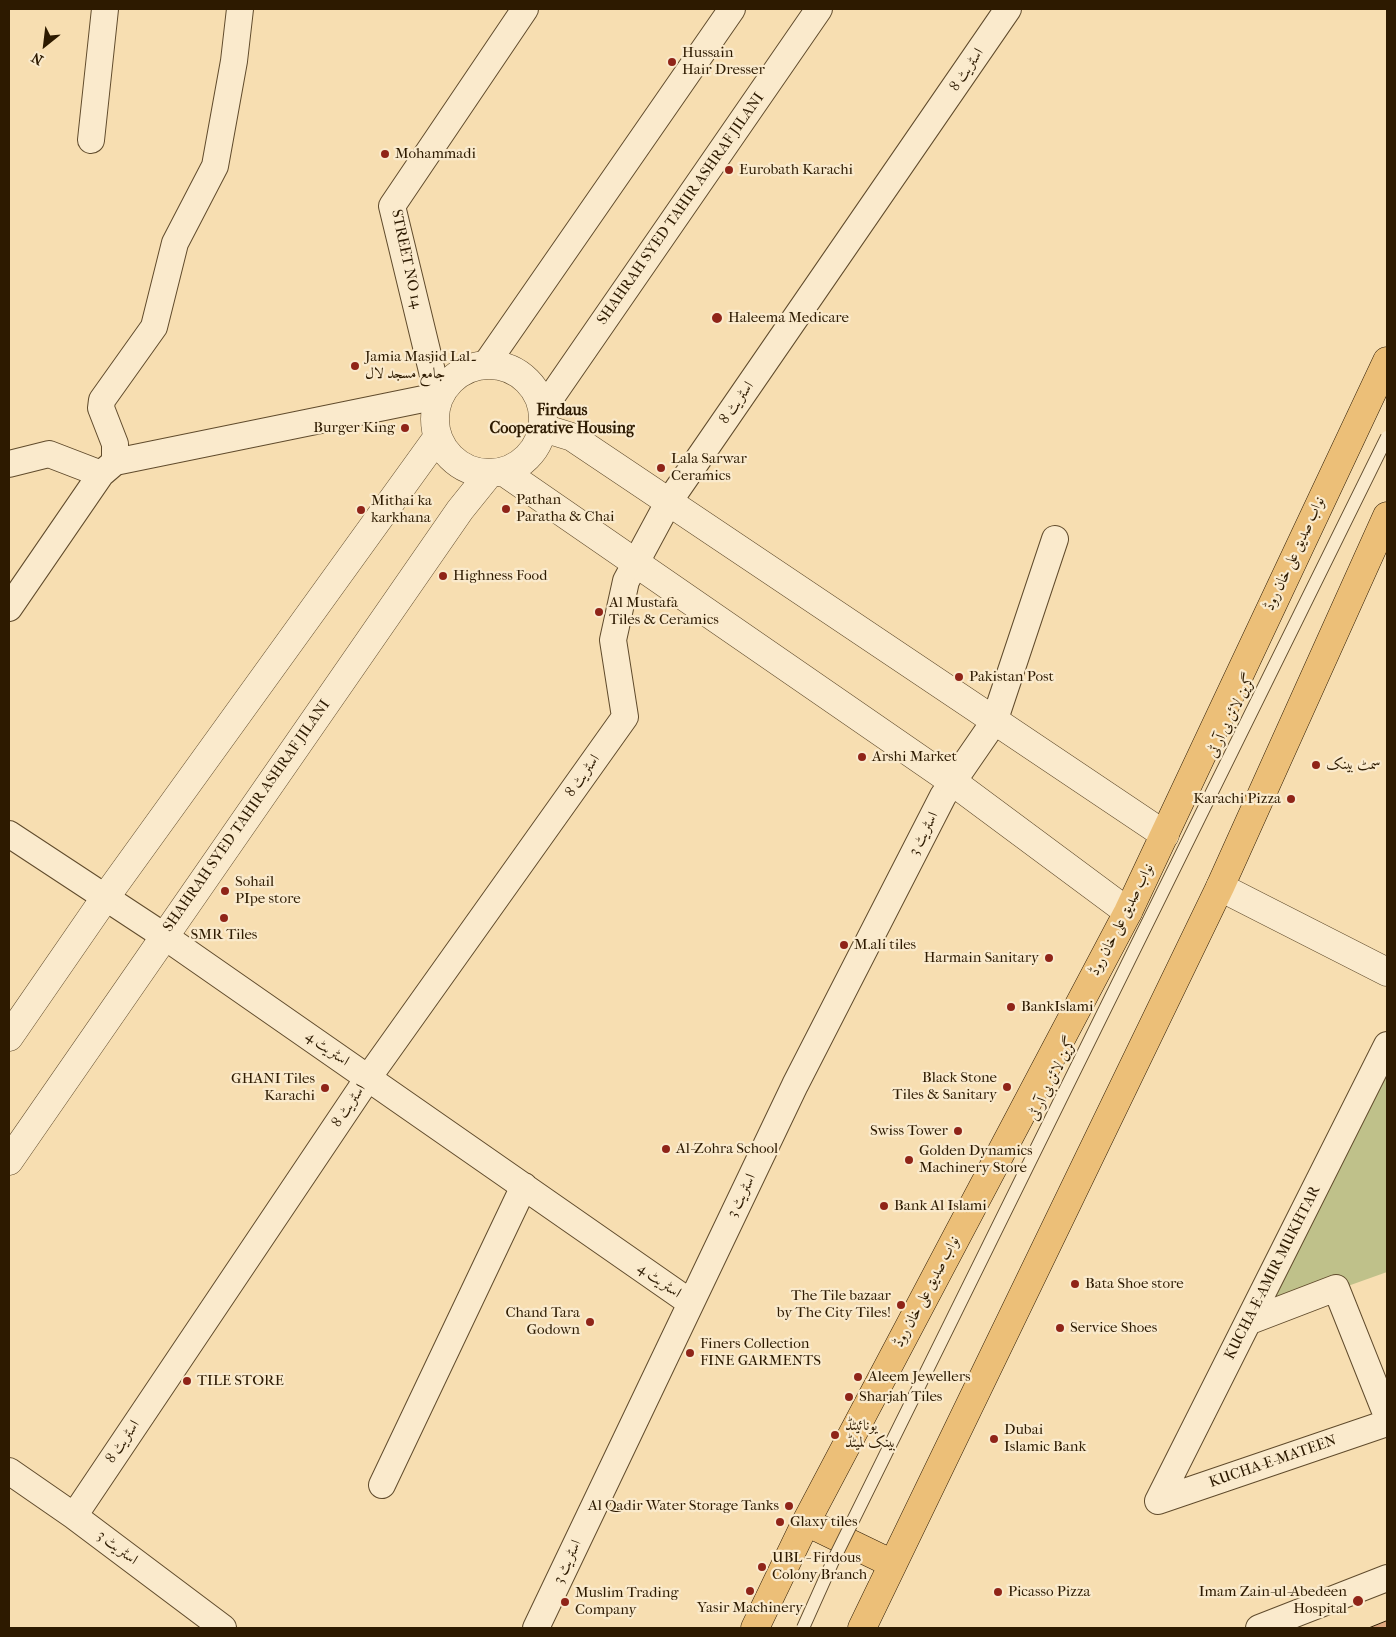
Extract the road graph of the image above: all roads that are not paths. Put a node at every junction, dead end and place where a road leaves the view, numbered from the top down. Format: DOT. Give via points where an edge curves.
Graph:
graph roads {
  1 [pos="105,9"];
  2 [pos="240,9"];
  3 [pos="525,9"];
  4 [pos="732,9"];
  5 [pos="819,9"];
  6 [pos="1008,9"];
  7 [pos="91,140"];
  8 [pos="1387,361"];
  9 [pos="486,364"];
  10 [pos="438,396"];
  11 [pos="543,419"];
  12 [pos="1387,437"];
  13 [pos="437,438"];
  14 [pos="9,464"];
  15 [pos="108,468"];
  16 [pos="496,473"];
  17 [pos="668,503"];
  18 [pos="1387,516"];
  19 [pos="1055,539"];
  20 [pos="635,564"];
  21 [pos="9,608"];
  22 [pos="994,722"];
  23 [pos="953,782"];
  24 [pos="9,834"];
  25 [pos="1165,835"];
  26 [pos="1220,887"];
  27 [pos="105,898"];
  28 [pos="1128,912"];
  29 [pos="164,936"];
  30 [pos="1387,972"];
  31 [pos="9,1037"];
  32 [pos="1387,1045"];
  33 [pos="368,1078"];
  34 [pos="9,1161"];
  35 [pos="524,1186"];
  36 [pos="691,1303"];
  37 [pos="1250,1321"];
  38 [pos="1387,1416"];
  39 [pos="1387,1423"];
  40 [pos="9,1471"];
  41 [pos="382,1485"];
  42 [pos="1158,1501"];
  43 [pos="74,1516"];
  44 [pos="806,1522"];
  45 [pos="893,1564"];
  46 [pos="1387,1578"];
  47 [pos="223,1628"];
  48 [pos="536,1628"];
  49 [pos="755,1628"];
  50 [pos="803,1628"];
  51 [pos="862,1628"];
  52 [pos="1259,1628"];
  1 -- 7 [label="street"];
  2 -- 15 [label="street" via="215,166 176,243 154,328 102,400 101,408 115,444"];
  3 -- 10 [label="street, STREET NO 14" via="392,206"];
  4 -- 9 [label="street"];
  5 -- 11 [label="street, SHAHRAH SYED TAHIR ASHRAF JILANI"];
  6 -- 17 [label="street, اسٹریٹ 8"];
  8 -- 25 [label="main road, نواب صدیق علی خان روڈ"];
  9 -- 10 [label="street" via="465,369 449,380"];
  9 -- 11 [label="street" via="506,366 524,377 536,391"];
  10 -- 13 [label="street" via="433,420"];
  10 -- 15 [label="street"];
  11 -- 16 [label="street" via="534,450 521,464"];
  11 -- 17 [label="street"];
  12 -- 50 [label="lane, گرین لائن بی آر ٹی, bridge" via="837,1552"];
  13 -- 16 [label="street" via="453,461 470,471"];
  13 -- 27 [label="street"];
  14 -- 15 [label="street" via="50,454"];
  15 -- 21 [label="street"];
  16 -- 20 [label="street"];
  16 -- 29 [label="street, SHAHRAH SYED TAHIR ASHRAF JILANI" via="460,510"];
  17 -- 20 [label="street, اسٹریٹ 8"];
  17 -- 22 [label="street"];
  18 -- 26 [label="main road"];
  19 -- 22 [label="street, اسٹریٹ 3"];
  20 -- 23 [label="street"];
  20 -- 33 [label="street, اسٹریٹ 8" via="626,581 613,640 624,717"];
  22 -- 23 [label="street, اسٹریٹ 3"];
  22 -- 25 [label="street"];
  23 -- 28 [label="street"];
  23 -- 36 [label="street, اسٹریٹ 3" via="795,1085"];
  24 -- 27 [label="street, اسٹریٹ 4"];
  25 -- 28 [label="main road, نواب صدیق علی خان روڈ"];
  26 -- 30 [label="street"];
  26 -- 45 [label="main road"];
  27 -- 29 [label="street, اسٹریٹ 4"];
  27 -- 31 [label="street"];
  28 -- 44 [label="main road, نواب صدیق علی خان روڈ"];
  29 -- 33 [label="street, اسٹریٹ 4"];
  29 -- 34 [label="street, SHAHRAH SYED TAHIR ASHRAF JILANI"];
  32 -- 37 [label="street, KUCHA-E-AMIR MUKHTAR"];
  33 -- 35 [label="street, اسٹریٹ 4"];
  33 -- 43 [label="street, اسٹریٹ 8"];
  35 -- 36 [label="street, اسٹریٹ 4"];
  35 -- 41 [label="street"];
  36 -- 48 [label="street, اسٹریٹ 3"];
  37 -- 38 [label="street" via="1336,1288"];
  37 -- 42 [label="street, KUCHA-E-AMIR MUKHTAR"];
  39 -- 42 [label="street, KUCHA-E-MATEEN"];
  40 -- 43 [label="street, اسٹریٹ 3"];
  43 -- 47 [label="street, اسٹریٹ 3"];
  44 -- 45 [label="main road"];
  44 -- 49 [label="main road, نواب صدیق علی خان روڈ"];
  45 -- 51 [label="main road"];
  46 -- 52 [label="street"];
}
